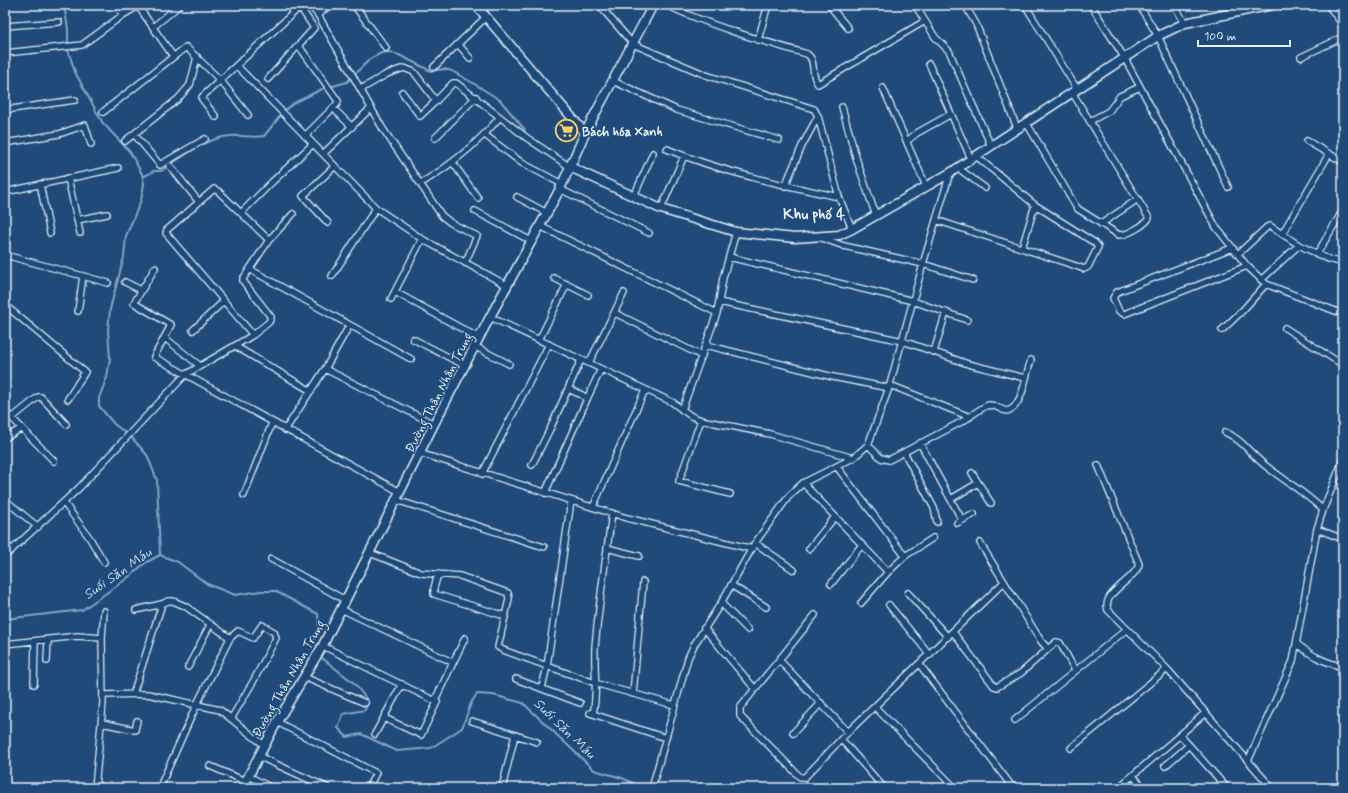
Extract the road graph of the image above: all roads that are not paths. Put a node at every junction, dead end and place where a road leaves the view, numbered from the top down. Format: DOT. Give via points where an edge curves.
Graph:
graph roads {
  1 [pos="116,5"];
  2 [pos="180,5"];
  3 [pos="310,5"];
  4 [pos="330,5"];
  5 [pos="354,5"];
  6 [pos="476,5"];
  7 [pos="600,5"];
  8 [pos="653,5"];
  9 [pos="666,5"];
  10 [pos="768,5"];
  11 [pos="829,5"];
  12 [pos="915,5"];
  13 [pos="965,5"];
  14 [pos="1025,5"];
  15 [pos="1091,5"];
  16 [pos="1139,5"];
  17 [pos="1174,5"];
  18 [pos="1272,5"];
  19 [pos="1328,5"];
  20 [pos="301,6"];
  21 [pos="1259,6"];
  22 [pos="123,15"];
  23 [pos="318,15"];
  24 [pos="486,17"];
  25 [pos="925,21"];
  26 [pos="59,22"];
  27 [pos="1185,23"];
  28 [pos="1343,25"];
  29 [pos="5,26"];
  30 [pos="153,27"];
  31 [pos="848,28"];
  32 [pos="1158,36"];
  33 [pos="1343,37"];
  34 [pos="758,40"];
  35 [pos="458,44"];
  36 [pos="633,44"];
  37 [pos="299,46"];
  38 [pos="386,48"];
  39 [pos="5,53"];
  40 [pos="173,56"];
  41 [pos="197,57"];
  42 [pos="1124,57"];
  43 [pos="1301,57"];
  44 [pos="470,58"];
  45 [pos="929,64"];
  46 [pos="237,66"];
  47 [pos="434,67"];
  48 [pos="268,79"];
  49 [pos="221,81"];
  50 [pos="613,81"];
  51 [pos="1140,87"];
  52 [pos="883,88"];
  53 [pos="361,90"];
  54 [pos="1075,90"];
  55 [pos="402,92"];
  56 [pos="476,97"];
  57 [pos="75,100"];
  58 [pos="436,101"];
  59 [pos="842,107"];
  60 [pos="333,108"];
  61 [pos="371,108"];
  62 [pos="5,110"];
  63 [pos="103,112"];
  64 [pos="951,114"];
  65 [pos="248,115"];
  66 [pos="818,116"];
  67 [pos="216,117"];
  68 [pos="500,118"];
  69 [pos="1090,121"];
  70 [pos="1026,122"];
  71 [pos="352,128"];
  72 [pos="1017,128"];
  73 [pos="585,133"];
  74 [pos="134,134"];
  75 [pos="485,135"];
  76 [pos="306,136"];
  77 [pos="435,138"];
  78 [pos="205,139"];
  79 [pos="779,140"];
  80 [pos="125,141"];
  81 [pos="907,141"];
  82 [pos="1307,141"];
  83 [pos="5,143"];
  84 [pos="91,144"];
  85 [pos="314,144"];
  86 [pos="991,146"];
  87 [pos="667,149"];
  88 [pos="653,153"];
  89 [pos="323,154"];
  90 [pos="1329,154"];
  91 [pos="684,156"];
  92 [pos="974,158"];
  93 [pos="1343,162"];
  94 [pos="453,163"];
  95 [pos="170,166"];
  96 [pos="334,166"];
  97 [pos="570,167"];
  98 [pos="118,168"];
  99 [pos="958,168"];
  100 [pos="950,173"];
  101 [pos="68,178"];
  102 [pos="421,183"];
  103 [pos="40,184"];
  104 [pos="785,186"];
  105 [pos="926,186"];
  106 [pos="561,187"];
  107 [pos="985,188"];
  108 [pos="1228,188"];
  109 [pos="5,192"];
  110 [pos="634,196"];
  111 [pos="517,197"];
  112 [pos="839,197"];
  113 [pos="478,198"];
  114 [pos="1138,199"];
  115 [pos="199,202"];
  116 [pos="1035,204"];
  117 [pos="376,208"];
  118 [pos="661,209"];
  119 [pos="1343,210"];
  120 [pos="475,211"];
  121 [pos="547,213"];
  122 [pos="107,214"];
  123 [pos="241,214"];
  124 [pos="294,214"];
  125 [pos="876,216"];
  126 [pos="77,220"];
  127 [pos="936,220"];
  128 [pos="328,223"];
  129 [pos="1101,224"];
  130 [pos="540,226"];
  131 [pos="852,230"];
  132 [pos="50,232"];
  133 [pos="736,232"];
  134 [pos="80,233"];
  135 [pos="649,233"];
  136 [pos="1282,234"];
  137 [pos="820,237"];
  138 [pos="422,239"];
  139 [pos="269,240"];
  140 [pos="531,242"];
  141 [pos="1299,245"];
  142 [pos="1022,248"];
  143 [pos="1232,248"];
  144 [pos="1238,254"];
  145 [pos="1317,254"];
  146 [pos="5,255"];
  147 [pos="729,257"];
  148 [pos="465,263"];
  149 [pos="1343,263"];
  150 [pos="923,264"];
  151 [pos="1247,266"];
  152 [pos="155,268"];
  153 [pos="251,270"];
  154 [pos="83,276"];
  155 [pos="332,276"];
  156 [pos="554,278"];
  157 [pos="973,280"];
  158 [pos="125,282"];
  159 [pos="1264,282"];
  160 [pos="108,283"];
  161 [pos="567,284"];
  162 [pos="508,286"];
  163 [pos="142,290"];
  164 [pos="394,292"];
  165 [pos="624,293"];
  166 [pos="588,295"];
  167 [pos="391,299"];
  168 [pos="224,301"];
  169 [pos="913,301"];
  170 [pos="719,302"];
  171 [pos="5,305"];
  172 [pos="78,311"];
  173 [pos="946,312"];
  174 [pos="615,313"];
  175 [pos="717,313"];
  176 [pos="1343,314"];
  177 [pos="490,317"];
  178 [pos="967,320"];
  179 [pos="349,326"];
  180 [pos="1285,328"];
  181 [pos="193,330"];
  182 [pos="1222,330"];
  183 [pos="253,336"];
  184 [pos="165,338"];
  185 [pos="479,338"];
  186 [pos="413,339"];
  187 [pos="539,340"];
  188 [pos="903,340"];
  189 [pos="549,344"];
  190 [pos="706,345"];
  191 [pos="236,346"];
  192 [pos="474,346"];
  193 [pos="934,352"];
  194 [pos="702,356"];
  195 [pos="411,359"];
  196 [pos="581,360"];
  197 [pos="1031,360"];
  198 [pos="589,363"];
  199 [pos="1343,363"];
  200 [pos="509,364"];
  201 [pos="464,365"];
  202 [pos="200,366"];
  203 [pos="325,369"];
  204 [pos="601,369"];
  205 [pos="185,375"];
  206 [pos="1025,378"];
  207 [pos="889,387"];
  208 [pos="568,389"];
  209 [pos="645,390"];
  210 [pos="311,391"];
  211 [pos="68,399"];
  212 [pos="587,399"];
  213 [pos="682,410"];
  214 [pos="5,411"];
  215 [pos="970,417"];
  216 [pos="12,418"];
  217 [pos="701,420"];
  218 [pos="272,423"];
  219 [pos="66,424"];
  220 [pos="434,424"];
  221 [pos="22,428"];
  222 [pos="286,430"];
  223 [pos="1225,432"];
  224 [pos="5,438"];
  225 [pos="920,443"];
  226 [pos="868,445"];
  227 [pos="904,452"];
  228 [pos="420,453"];
  229 [pos="853,458"];
  230 [pos="1343,460"];
  231 [pos="54,461"];
  232 [pos="532,465"];
  233 [pos="1098,465"];
  234 [pos="837,467"];
  235 [pos="972,473"];
  236 [pos="482,474"];
  237 [pos="803,483"];
  238 [pos="978,483"];
  239 [pos="400,492"];
  240 [pos="545,493"];
  241 [pos="244,494"];
  242 [pos="730,494"];
  243 [pos="951,499"];
  244 [pos="5,500"];
  245 [pos="396,500"];
  246 [pos="571,501"];
  247 [pos="64,503"];
  248 [pos="992,503"];
  249 [pos="593,507"];
  250 [pos="1323,510"];
  251 [pos="612,513"];
  252 [pos="974,514"];
  253 [pos="834,518"];
  254 [pos="937,522"];
  255 [pos="38,527"];
  256 [pos="1317,529"];
  257 [pos="933,538"];
  258 [pos="1343,539"];
  259 [pos="980,543"];
  260 [pos="5,545"];
  261 [pos="753,546"];
  262 [pos="861,546"];
  263 [pos="544,547"];
  264 [pos="607,548"];
  265 [pos="809,549"];
  266 [pos="12,550"];
  267 [pos="370,552"];
  268 [pos="5,556"];
  269 [pos="639,556"];
  270 [pos="905,556"];
  271 [pos="271,559"];
  272 [pos="104,562"];
  273 [pos="794,570"];
  274 [pos="888,572"];
  275 [pos="438,574"];
  276 [pos="643,582"];
  277 [pos="1003,583"];
  278 [pos="831,584"];
  279 [pos="731,585"];
  280 [pos="908,593"];
  281 [pos="345,600"];
  282 [pos="721,603"];
  283 [pos="861,603"];
  284 [pos="162,604"];
  285 [pos="889,605"];
  286 [pos="766,607"];
  287 [pos="341,609"];
  288 [pos="136,610"];
  289 [pos="104,611"];
  290 [pos="815,615"];
  291 [pos="505,616"];
  292 [pos="210,624"];
  293 [pos="704,628"];
  294 [pos="1127,629"];
  295 [pos="748,630"];
  296 [pos="953,632"];
  297 [pos="948,637"];
  298 [pos="102,638"];
  299 [pos="230,638"];
  300 [pos="465,638"];
  301 [pos="48,640"];
  302 [pos="35,641"];
  303 [pos="5,644"];
  304 [pos="1297,644"];
  305 [pos="322,647"];
  306 [pos="1048,649"];
  307 [pos="930,655"];
  308 [pos="779,660"];
  309 [pos="47,661"];
  310 [pos="452,662"];
  311 [pos="920,665"];
  312 [pos="547,666"];
  313 [pos="188,667"];
  314 [pos="1343,667"];
  315 [pos="1167,669"];
  316 [pos="1075,670"];
  317 [pos="304,677"];
  318 [pos="516,679"];
  319 [pos="34,684"];
  320 [pos="402,684"];
  321 [pos="596,684"];
  322 [pos="542,688"];
  323 [pos="755,689"];
  324 [pos="133,694"];
  325 [pos="632,694"];
  326 [pos="103,695"];
  327 [pos="435,700"];
  328 [pos="365,703"];
  329 [pos="580,703"];
  330 [pos="821,703"];
  331 [pos="674,705"];
  332 [pos="196,706"];
  333 [pos="875,707"];
  334 [pos="1205,713"];
  335 [pos="231,718"];
  336 [pos="384,718"];
  337 [pos="1015,720"];
  338 [pos="137,721"];
  339 [pos="472,721"];
  340 [pos="277,722"];
  341 [pos="102,723"];
  342 [pos="848,732"];
  343 [pos="793,733"];
  344 [pos="375,734"];
  345 [pos="516,735"];
  346 [pos="1180,735"];
  347 [pos="666,738"];
  348 [pos="841,739"];
  349 [pos="537,742"];
  350 [pos="264,745"];
  351 [pos="1188,746"];
  352 [pos="1071,748"];
  353 [pos="258,756"];
  354 [pos="1248,761"];
  355 [pos="210,766"];
  356 [pos="1165,766"];
  357 [pos="1133,776"];
  358 [pos="162,782"];
  359 [pos="245,782"];
  360 [pos="95,786"];
  361 [pos="652,786"];
  362 [pos="107,788"];
  363 [pos="272,788"];
  364 [pos="328,788"];
  365 [pos="368,788"];
  366 [pos="502,788"];
  367 [pos="884,788"];
  368 [pos="955,788"];
  369 [pos="1013,788"];
  370 [pos="1118,788"];
  371 [pos="1144,788"];
  372 [pos="1228,788"];
  373 [pos="1272,788"];
  1 -- 22 [label="street"];
  2 -- 30 [label="street"];
  3 -- 23 [label="street"];
  4 -- 23 [label="street"];
  5 -- 38 [label="street"];
  6 -- 24 [label="street"];
  7 -- 36 [label="street"];
  8 -- 36 [label="street, Đường Thân Nhân Trung"];
  9 -- 34 [label="street" via="705,22"];
  10 -- 34 [label="street"];
  11 -- 31 [label="street"];
  12 -- 25 [label="street"];
  13 -- 72 [label="street" via="976,24"];
  14 -- 54 [label="street"];
  15 -- 42 [label="street"];
  16 -- 32 [label="street"];
  17 -- 27 [label="street"];
  18 -- 21 [label="street"];
  19 -- 28 [label="street"];
  20 -- 37 [label="street" via="314,28"];
  20 -- 46 [label="street"];
  21 -- 27 [label="street"];
  22 -- 30 [label="street" via="137,6"];
  22 -- 39 [label="street" via="86,43"];
  23 -- 53 [label="street"];
  24 -- 35 [label="street"];
  24 -- 73 [label="street"];
  25 -- 34 [label="street" via="820,84 815,80 812,61 807,54"];
  25 -- 86 [label="street" via="949,52"];
  26 -- 29 [label="street"];
  27 -- 32 [label="street"];
  30 -- 40 [label="street"];
  32 -- 42 [label="street"];
  32 -- 108 [label="street"];
  33 -- 43 [label="street"];
  35 -- 44 [label="street"];
  35 -- 47 [label="street"];
  36 -- 50 [label="street, Đường Thân Nhân Trung"];
  36 -- 66 [label="street" via="706,76 812,108"];
  37 -- 48 [label="street"];
  37 -- 60 [label="street" via="338,101"];
  40 -- 41 [label="street" via="186,47"];
  40 -- 63 [label="street"];
  41 -- 49 [label="street"];
  41 -- 74 [label="street" via="190,85 178,99"];
  42 -- 51 [label="street"];
  42 -- 54 [label="street"];
  45 -- 64 [label="street"];
  46 -- 49 [label="street"];
  46 -- 76 [label="street"];
  49 -- 65 [label="street"];
  49 -- 67 [label="street" via="202,99"];
  50 -- 73 [label="street, Đường Thân Nhân Trung"];
  50 -- 79 [label="street" via="677,110"];
  51 -- 69 [label="street" via="1120,96 1109,112"];
  51 -- 143 [label="street" via="1210,216"];
  52 -- 81 [label="street"];
  53 -- 58 [label="street" via="387,74 407,68 414,72"];
  53 -- 61 [label="street"];
  54 -- 69 [label="street"];
  54 -- 70 [label="street"];
  55 -- 58 [label="street" via="420,116"];
  56 -- 58 [label="street" via="455,82"];
  56 -- 68 [label="street"];
  56 -- 77 [label="street"];
  57 -- 62 [label="street"];
  59 -- 125 [label="street"];
  60 -- 71 [label="street"];
  60 -- 76 [label="street"];
  61 -- 71 [label="street"];
  61 -- 102 [label="street" via="383,130"];
  64 -- 81 [label="street"];
  64 -- 92 [label="street"];
  66 -- 104 [label="street"];
  66 -- 112 [label="street"];
  68 -- 75 [label="street"];
  68 -- 97 [label="street"];
  69 -- 114 [label="street"];
  70 -- 72 [label="street"];
  70 -- 129 [label="street" via="1075,205"];
  71 -- 89 [label="street"];
  72 -- 86 [label="street"];
  73 -- 97 [label="street, Đường Thân Nhân Trung"];
  74 -- 78 [label="street" via="160,165"];
  74 -- 80 [label="street"];
  75 -- 94 [label="street"];
  75 -- 106 [label="street" via="522,163"];
  76 -- 85 [label="street"];
  81 -- 105 [label="street"];
  82 -- 90 [label="street"];
  83 -- 84 [label="street" via="59,134 85,125"];
  85 -- 89 [label="street"];
  85 -- 123 [label="street"];
  86 -- 92 [label="street"];
  87 -- 91 [label="street"];
  88 -- 110 [label="street"];
  89 -- 96 [label="street"];
  90 -- 93 [label="street"];
  90 -- 136 [label="street"];
  91 -- 104 [label="street"];
  91 -- 118 [label="street"];
  92 -- 99 [label="street"];
  92 -- 116 [label="street"];
  94 -- 102 [label="street"];
  94 -- 113 [label="street"];
  95 -- 115 [label="street"];
  96 -- 117 [label="street"];
  96 -- 128 [label="street" via="303,196"];
  97 -- 106 [label="street, Đường Thân Nhân Trung"];
  97 -- 110 [label="street"];
  98 -- 101 [label="street"];
  99 -- 100 [label="street"];
  99 -- 107 [label="street"];
  100 -- 105 [label="street"];
  100 -- 127 [label="street"];
  101 -- 103 [label="street"];
  101 -- 126 [label="street"];
  102 -- 148 [label="street" via="442,216 477,236"];
  103 -- 109 [label="street"];
  103 -- 132 [label="street"];
  104 -- 112 [label="street"];
  105 -- 125 [label="street"];
  106 -- 121 [label="street, Đường Thân Nhân Trung"];
  106 -- 135 [label="street"];
  110 -- 118 [label="street"];
  111 -- 121 [label="street"];
  112 -- 131 [label="street"];
  114 -- 129 [label="street"];
  114 -- 129 [label="street" via="1149,218 1146,222 1124,235 1119,235"];
  115 -- 123 [label="street" via="215,189"];
  115 -- 168 [label="street" via="168,228 166,233"];
  116 -- 142 [label="street"];
  116 -- 142 [label="street" via="1098,247 1088,267 1084,269"];
  117 -- 138 [label="street"];
  117 -- 155 [label="street"];
  118 -- 133 [label="street"];
  119 -- 145 [label="street"];
  120 -- 140 [label="street"];
  121 -- 130 [label="street, Đường Thân Nhân Trung"];
  122 -- 126 [label="street"];
  123 -- 139 [label="street"];
  124 -- 139 [label="street"];
  125 -- 131 [label="street"];
  126 -- 134 [label="street"];
  127 -- 142 [label="street"];
  127 -- 150 [label="street"];
  130 -- 140 [label="street, Đường Thân Nhân Trung"];
  130 -- 175 [label="street"];
  131 -- 137 [label="street"];
  133 -- 137 [label="street" via="795,238"];
  133 -- 147 [label="street"];
  136 -- 141 [label="street"];
  136 -- 144 [label="street" via="1268,226"];
  137 -- 150 [label="street" via="844,246"];
  138 -- 148 [label="street"];
  138 -- 164 [label="street"];
  139 -- 153 [label="street"];
  140 -- 162 [label="street, Đường Thân Nhân Trung"];
  141 -- 145 [label="street"];
  141 -- 159 [label="street"];
  143 -- 144 [label="street"];
  143 -- 151 [label="street" via="1117,292 1113,298 1119,311 1124,314"];
  144 -- 151 [label="street"];
  145 -- 149 [label="street"];
  146 -- 154 [label="street"];
  147 -- 169 [label="street"];
  147 -- 170 [label="street"];
  148 -- 162 [label="street"];
  150 -- 157 [label="street"];
  150 -- 169 [label="street"];
  151 -- 159 [label="street"];
  152 -- 163 [label="street"];
  153 -- 179 [label="street"];
  153 -- 183 [label="street" via="243,282 271,319"];
  154 -- 160 [label="street"];
  154 -- 172 [label="street"];
  156 -- 161 [label="street"];
  158 -- 163 [label="street"];
  159 -- 176 [label="street"];
  159 -- 182 [label="street"];
  161 -- 166 [label="street"];
  161 -- 187 [label="street"];
  162 -- 177 [label="street, Đường Thân Nhân Trung"];
  163 -- 184 [label="street" via="134,303 170,324"];
  164 -- 167 [label="street"];
  164 -- 185 [label="street"];
  165 -- 174 [label="street"];
  168 -- 181 [label="street"];
  168 -- 183 [label="street"];
  169 -- 173 [label="street"];
  169 -- 188 [label="street"];
  170 -- 175 [label="street"];
  170 -- 188 [label="street"];
  171 -- 211 [label="street" via="85,372"];
  173 -- 178 [label="street"];
  173 -- 193 [label="street"];
  174 -- 194 [label="street"];
  174 -- 198 [label="street"];
  175 -- 190 [label="street"];
  177 -- 185 [label="street, Đường Thân Nhân Trung"];
  177 -- 187 [label="street"];
  179 -- 195 [label="street"];
  179 -- 203 [label="street"];
  180 -- 199 [label="street"];
  183 -- 191 [label="street"];
  184 -- 202 [label="street"];
  184 -- 205 [label="street" via="154,357"];
  185 -- 192 [label="street, Đường Thân Nhân Trung"];
  186 -- 201 [label="street"];
  187 -- 189 [label="street"];
  188 -- 193 [label="street"];
  188 -- 207 [label="street"];
  189 -- 196 [label="street"];
  189 -- 236 [label="street"];
  190 -- 194 [label="street"];
  190 -- 207 [label="street" via="833,377"];
  191 -- 202 [label="street"];
  191 -- 210 [label="street"];
  192 -- 200 [label="street"];
  192 -- 201 [label="street, Đường Thân Nhân Trung"];
  193 -- 206 [label="street" via="968,364"];
  194 -- 213 [label="street"];
  196 -- 198 [label="street"];
  196 -- 208 [label="street"];
  197 -- 206 [label="street"];
  198 -- 204 [label="street"];
  201 -- 220 [label="street, Đường Thân Nhân Trung"];
  202 -- 205 [label="street"];
  203 -- 210 [label="street"];
  203 -- 220 [label="street"];
  204 -- 209 [label="street"];
  204 -- 212 [label="street"];
  205 -- 218 [label="street"];
  205 -- 247 [label="street"];
  206 -- 215 [label="street" via="1021,393 1012,409 1004,410 989,405"];
  207 -- 215 [label="street"];
  207 -- 226 [label="street"];
  208 -- 212 [label="street"];
  208 -- 232 [label="street"];
  209 -- 213 [label="street" via="672,402"];
  209 -- 249 [label="street"];
  210 -- 222 [label="street"];
  212 -- 240 [label="street"];
  213 -- 217 [label="street"];
  214 -- 216 [label="street"];
  215 -- 225 [label="street"];
  216 -- 219 [label="street" via="40,397"];
  216 -- 221 [label="street"];
  217 -- 229 [label="street" via="770,434"];
  217 -- 242 [label="street" via="679,481"];
  218 -- 222 [label="street"];
  218 -- 241 [label="street"];
  220 -- 228 [label="street, Đường Thân Nhân Trung"];
  221 -- 224 [label="street"];
  221 -- 231 [label="street"];
  222 -- 239 [label="street"];
  223 -- 250 [label="street" via="1242,441 1264,465"];
  225 -- 227 [label="street"];
  225 -- 243 [label="street"];
  226 -- 227 [label="street" via="889,460"];
  226 -- 229 [label="street"];
  227 -- 254 [label="street" via="934,508"];
  228 -- 236 [label="street"];
  228 -- 239 [label="street, Đường Thân Nhân Trung"];
  229 -- 234 [label="street"];
  230 -- 250 [label="street"];
  233 -- 294 [label="street" via="1139,564 1110,596 1107,603 1108,610"];
  234 -- 237 [label="street"];
  234 -- 270 [label="street"];
  235 -- 238 [label="street"];
  236 -- 240 [label="street"];
  237 -- 253 [label="street"];
  237 -- 261 [label="street" via="789,496"];
  238 -- 243 [label="street"];
  238 -- 248 [label="street"];
  239 -- 245 [label="street, Đường Thân Nhân Trung"];
  240 -- 246 [label="street"];
  243 -- 252 [label="street" via="959,521"];
  244 -- 255 [label="street"];
  245 -- 263 [label="street"];
  245 -- 267 [label="street, Đường Thân Nhân Trung"];
  246 -- 249 [label="street"];
  246 -- 312 [label="street"];
  247 -- 255 [label="street"];
  247 -- 272 [label="street"];
  249 -- 251 [label="street"];
  250 -- 256 [label="street"];
  251 -- 261 [label="street"];
  251 -- 264 [label="street"];
  253 -- 262 [label="street"];
  253 -- 265 [label="street"];
  255 -- 266 [label="street"];
  256 -- 258 [label="street"];
  256 -- 304 [label="street"];
  257 -- 270 [label="street"];
  259 -- 277 [label="street"];
  260 -- 266 [label="street"];
  261 -- 273 [label="street"];
  261 -- 279 [label="street"];
  262 -- 274 [label="street"];
  262 -- 278 [label="street"];
  264 -- 269 [label="street"];
  264 -- 321 [label="street" via="596,641"];
  266 -- 268 [label="street"];
  267 -- 275 [label="street" via="421,573"];
  267 -- 281 [label="street, Đường Thân Nhân Trung"];
  270 -- 274 [label="street"];
  271 -- 281 [label="street"];
  274 -- 283 [label="street"];
  275 -- 291 [label="street" via="434,594"];
  275 -- 291 [label="street" via="460,576 508,593"];
  276 -- 325 [label="street"];
  277 -- 296 [label="street"];
  277 -- 306 [label="street"];
  279 -- 282 [label="street"];
  279 -- 286 [label="street"];
  280 -- 297 [label="street"];
  281 -- 287 [label="street, Đường Thân Nhân Trung"];
  282 -- 293 [label="street"];
  282 -- 295 [label="street"];
  284 -- 288 [label="street"];
  284 -- 292 [label="street" via="168,601 186,606"];
  284 -- 324 [label="street"];
  285 -- 307 [label="street"];
  287 -- 305 [label="street, Đường Thân Nhân Trung"];
  287 -- 310 [label="street"];
  289 -- 298 [label="street"];
  290 -- 308 [label="street"];
  291 -- 312 [label="street" via="498,645 500,649"];
  292 -- 299 [label="street"];
  292 -- 313 [label="street"];
  293 -- 323 [label="street"];
  293 -- 331 [label="street" via="688,658"];
  294 -- 315 [label="street"];
  294 -- 316 [label="street"];
  296 -- 297 [label="street"];
  296 -- 306 [label="street" via="997,687 1017,676"];
  297 -- 307 [label="street"];
  298 -- 301 [label="street" via="78,636"];
  298 -- 326 [label="street"];
  299 -- 332 [label="street"];
  299 -- 335 [label="street" via="238,631 253,638 260,625 274,632 276,638"];
  300 -- 310 [label="street"];
  301 -- 302 [label="street"];
  301 -- 309 [label="street"];
  302 -- 303 [label="street"];
  302 -- 319 [label="street"];
  304 -- 314 [label="street" via="1312,656"];
  304 -- 354 [label="street" via="1293,661"];
  305 -- 317 [label="street, Đường Thân Nhân Trung"];
  305 -- 320 [label="street"];
  306 -- 316 [label="street" via="1056,642 1060,643"];
  307 -- 311 [label="street"];
  308 -- 323 [label="street"];
  308 -- 330 [label="street"];
  310 -- 327 [label="street"];
  311 -- 333 [label="street"];
  311 -- 369 [label="street"];
  312 -- 321 [label="street"];
  312 -- 322 [label="street"];
  315 -- 334 [label="street"];
  315 -- 352 [label="street"];
  316 -- 337 [label="street"];
  317 -- 328 [label="street"];
  317 -- 340 [label="street, Đường Thân Nhân Trung"];
  318 -- 322 [label="street"];
  320 -- 327 [label="street"];
  320 -- 336 [label="street"];
  321 -- 325 [label="street"];
  321 -- 347 [label="street" via="592,713"];
  322 -- 329 [label="street"];
  323 -- 348 [label="street" via="740,708 740,716 800,777 805,777"];
  324 -- 326 [label="street"];
  324 -- 332 [label="street" via="148,694"];
  325 -- 331 [label="street"];
  326 -- 341 [label="street"];
  327 -- 336 [label="street" via="436,707 421,735"];
  330 -- 342 [label="street"];
  330 -- 343 [label="street"];
  331 -- 347 [label="street"];
  332 -- 335 [label="street" via="220,710"];
  332 -- 358 [label="street"];
  333 -- 342 [label="street"];
  333 -- 368 [label="street"];
  334 -- 346 [label="street"];
  334 -- 354 [label="street"];
  335 -- 350 [label="street"];
  336 -- 344 [label="street"];
  338 -- 341 [label="street" via="135,730"];
  339 -- 345 [label="street"];
  340 -- 350 [label="street, Đường Thân Nhân Trung"];
  340 -- 365 [label="street" via="376,773"];
  341 -- 360 [label="street"];
  342 -- 348 [label="street"];
  345 -- 349 [label="street"];
  345 -- 366 [label="street"];
  346 -- 351 [label="street"];
  346 -- 357 [label="street"];
  347 -- 361 [label="street"];
  348 -- 367 [label="street"];
  350 -- 353 [label="street, Đường Thân Nhân Trung"];
  351 -- 356 [label="street"];
  351 -- 372 [label="street"];
  353 -- 359 [label="street, Đường Thân Nhân Trung"];
  353 -- 364 [label="street"];
  354 -- 373 [label="street"];
  355 -- 359 [label="street"];
  357 -- 370 [label="street"];
  357 -- 371 [label="street"];
  359 -- 363 [label="street"];
  360 -- 362 [label="street"];
}
